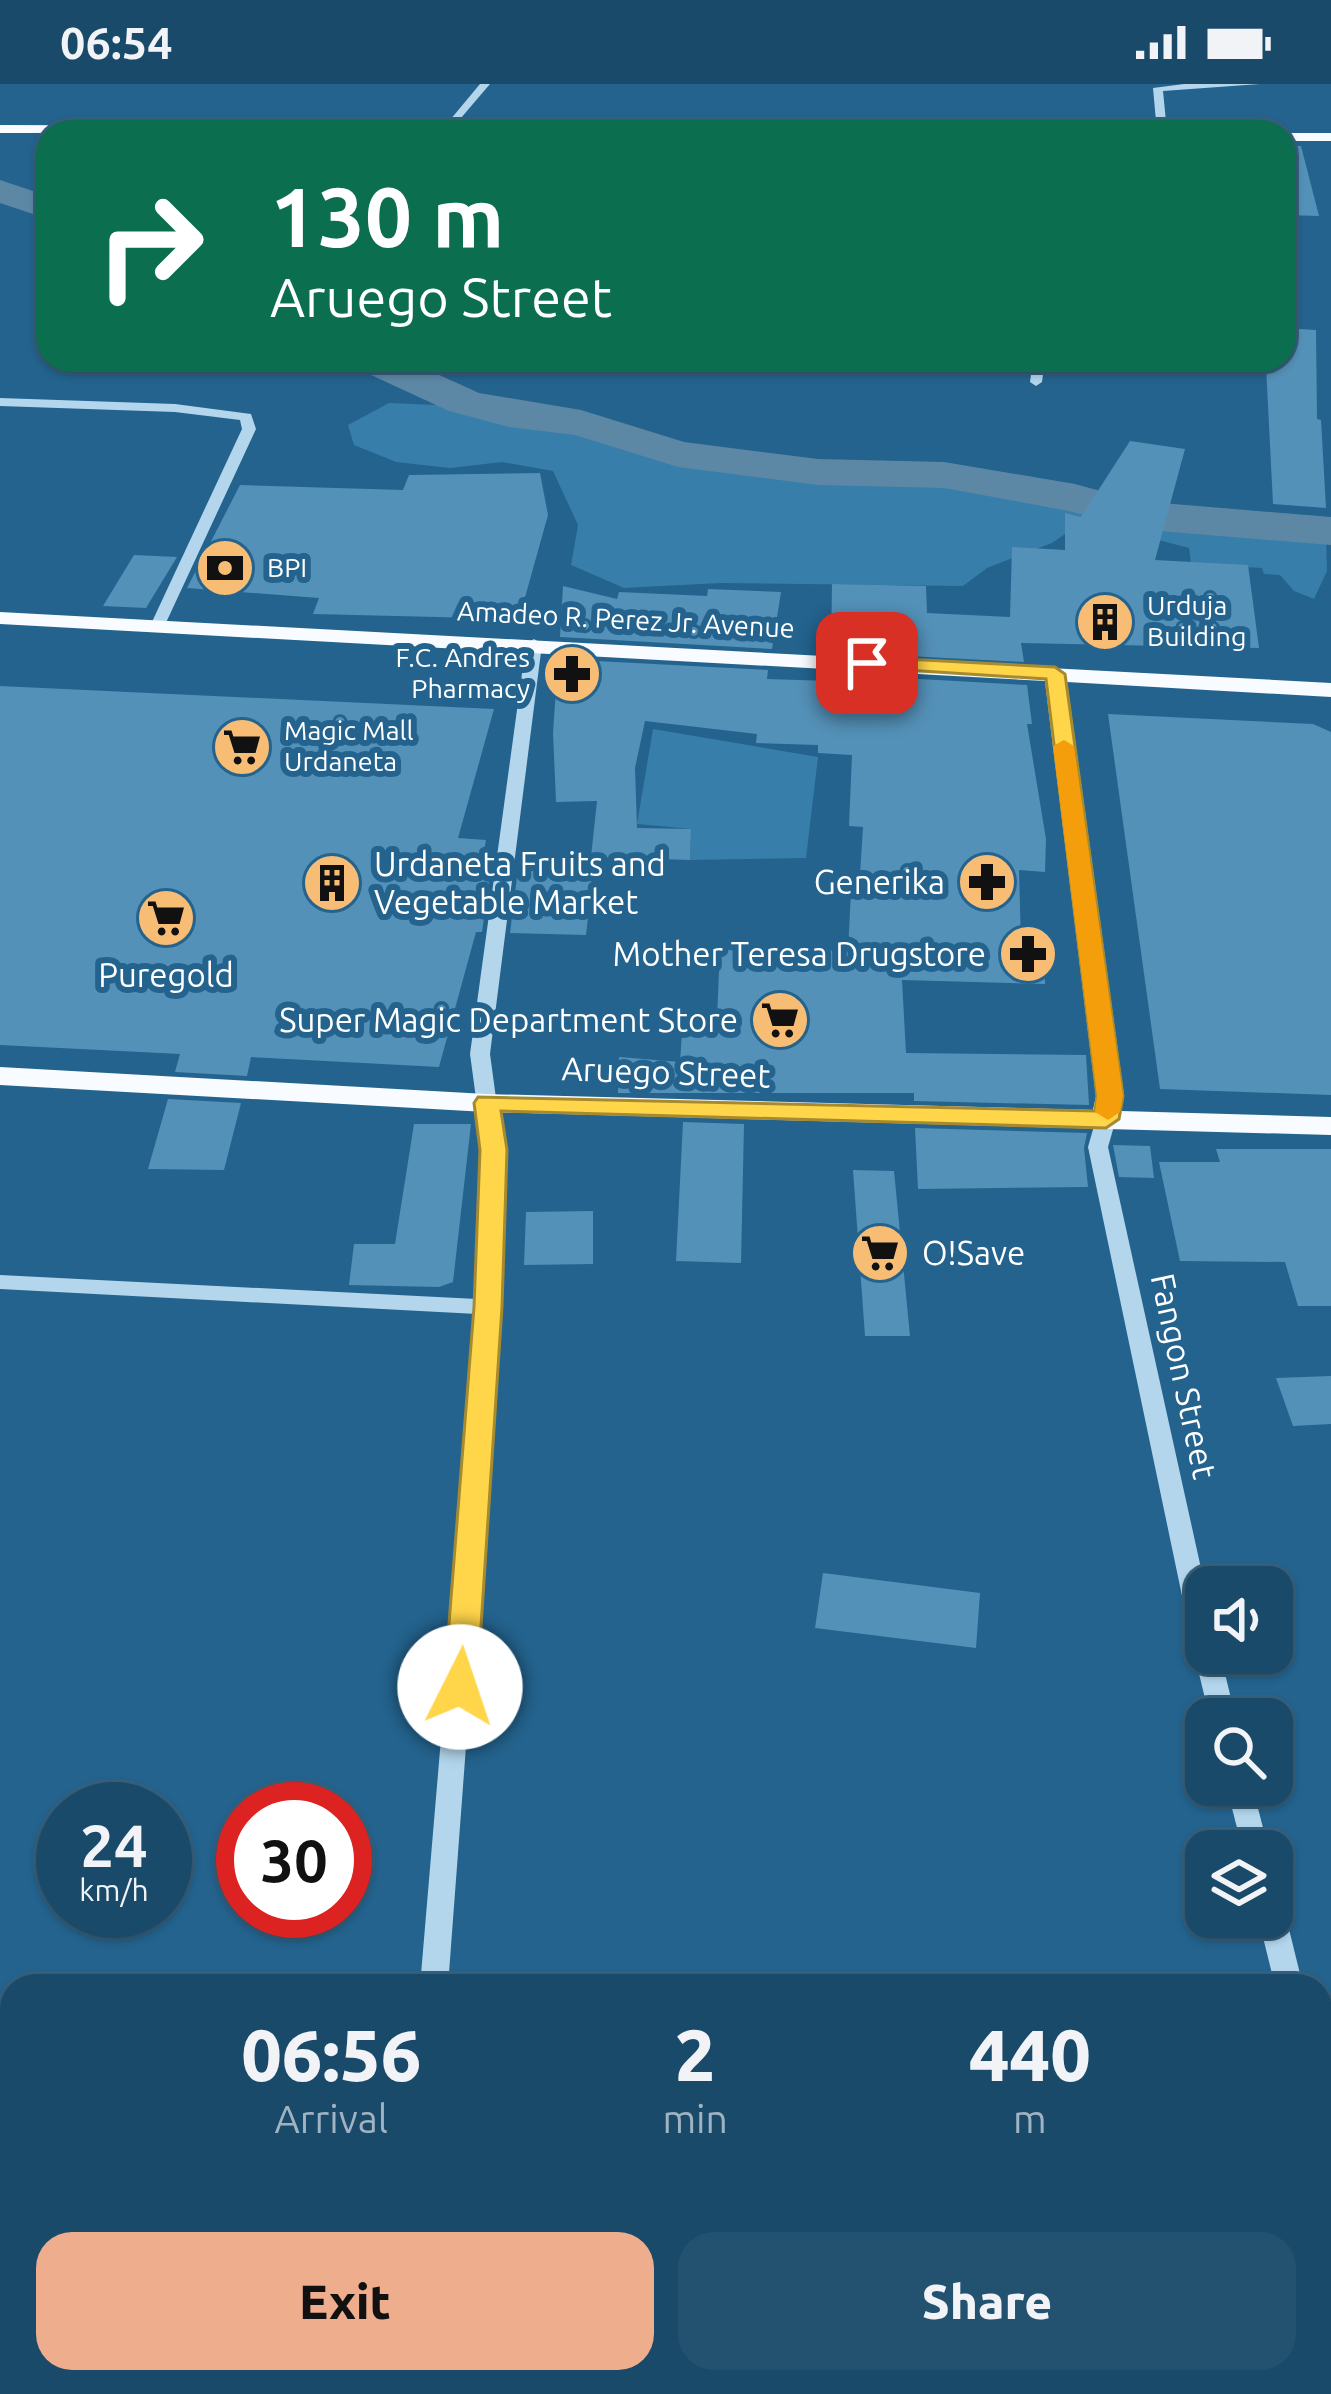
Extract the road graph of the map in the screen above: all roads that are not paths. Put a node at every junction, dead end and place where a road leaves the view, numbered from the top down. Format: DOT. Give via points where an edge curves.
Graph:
graph roads {
  1 [pos="485,84"];
  2 [pos="1255,84"];
  3 [pos="454,120"];
  4 [pos="1161,120"];
  5 [pos="0,129"];
  6 [pos="36,129"];
  7 [pos="1296,137"];
  8 [pos="1331,137"];
  9 [pos="1037,372"];
  10 [pos="1036,382"];
  11 [pos="0,402"];
  12 [pos="0,618"];
  13 [pos="159,624"];
  14 [pos="535,644"];
  15 [pos="1056,686"];
  16 [pos="1326,689"];
  17 [pos="0,1076"];
  18 [pos="487,1103"];
  19 [pos="1106,1119"];
  20 [pos="1331,1126"];
  21 [pos="0,1282"];
  22 [pos="488,1307"];
  23 [pos="1189,1566"];
  24 [pos="1277,1938"];
  25 [pos="435,1974"];
  26 [pos="1285,1974"];
  1 -- 3 [label="street"];
  2 -- 4 [label="street" via="1158,88"];
  5 -- 6 [label="main road"];
  7 -- 8 [label="main road"];
  9 -- 10 [label="street"];
  11 -- 13 [label="street" via="245,417 249,429"];
  12 -- 13 [label="main road, Amadeo R. Perez Jr. Avenue"];
  13 -- 14 [label="main road, Amadeo R. Perez Jr. Avenue"];
  14 -- 15 [label="main road, Amadeo R. Perez Jr. Avenue"];
  14 -- 18 [label="street" via="480,1054"];
  15 -- 16 [label="main road, Amadeo R. Perez Jr. Avenue" via="1294,702"];
  15 -- 19 [label="main road" via="1110,1096"];
  17 -- 18 [label="main road, Aruego Street"];
  18 -- 19 [label="main road, Aruego Street"];
  18 -- 22 [label="street" via="494,1150"];
  19 -- 20 [label="main road, Aruego Street"];
  19 -- 23 [label="street, Fangon Street" via="1098,1147"];
  21 -- 22 [label="street"];
  22 -- 25 [label="street"];
  24 -- 26 [label="street"];
}
